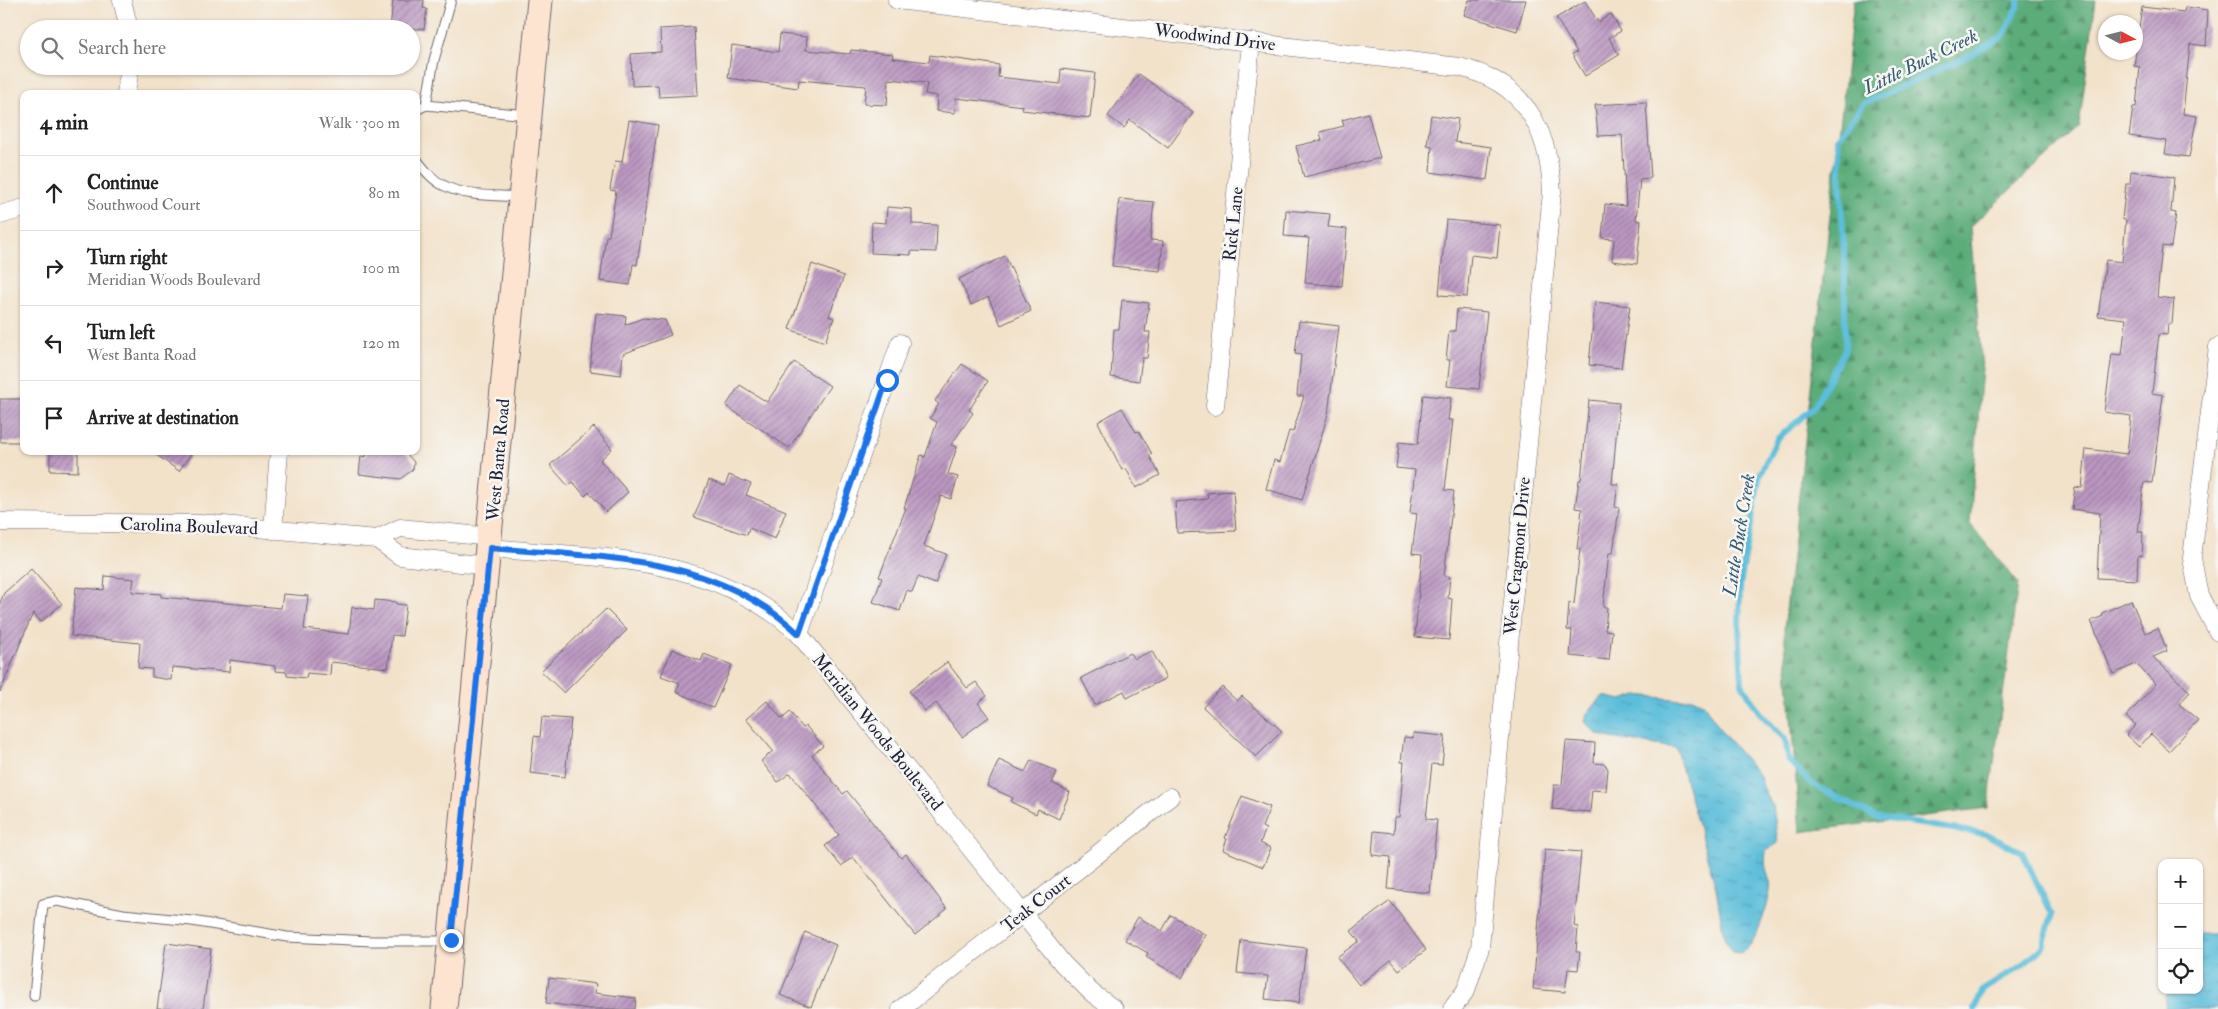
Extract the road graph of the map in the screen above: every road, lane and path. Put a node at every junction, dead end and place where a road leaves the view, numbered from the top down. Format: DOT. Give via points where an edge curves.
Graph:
graph roads {
  1 [pos="122,0"];
  2 [pos="451,0"];
  3 [pos="540,0"];
  4 [pos="897,0"];
  5 [pos="127,20"];
  6 [pos="1251,42"];
  7 [pos="129,75"];
  8 [pos="127,90"];
  9 [pos="1522,103"];
  10 [pos="426,105"];
  11 [pos="420,108"];
  12 [pos="530,116"];
  13 [pos="420,165"];
  14 [pos="522,197"];
  15 [pos="20,209"];
  16 [pos="0,216"];
  17 [pos="900,343"];
  18 [pos="2218,347"];
  19 [pos="1216,406"];
  20 [pos="279,455"];
  21 [pos="0,522"];
  22 [pos="273,530"];
  23 [pos="377,539"];
  24 [pos="489,550"];
  25 [pos="2218,632"];
  26 [pos="799,634"];
  27 [pos="1170,797"];
  28 [pos="1023,913"];
  29 [pos="451,940"];
  30 [pos="34,996"];
  31 [pos="444,1009"];
  32 [pos="901,1009"];
  33 [pos="1114,1009"];
  34 [pos="1452,1009"];
  1 -- 5 [label="street"];
  2 -- 10 [label="lane" via="434,60"];
  3 -- 12 [label="street, West Banta Road"];
  4 -- 6 [label="street, Woodwind Drive"];
  6 -- 9 [label="street, Woodwind Drive" via="1466,69 1504,86"];
  6 -- 19 [label="street, Rick Lane"];
  7 -- 8 [label="street"];
  9 -- 34 [label="street, West Cragmont Drive" via="1539,127 1546,144 1551,163 1552,192 1480,948 1466,990"];
  10 -- 11 [label="lane"];
  10 -- 12 [label="lane"];
  12 -- 14 [label="street, West Banta Road"];
  13 -- 14 [label="lane" via="444,186"];
  14 -- 24 [label="street, West Banta Road"];
  15 -- 16 [label="street"];
  17 -- 26 [label="street"];
  18 -- 25 [label="street" via="2192,558 2199,596"];
  20 -- 22 [label="street"];
  21 -- 22 [label="street, Carolina Boulevard" via="212,524"];
  22 -- 23 [label="street, Carolina Boulevard"];
  23 -- 24 [label="street" via="400,528"];
  23 -- 24 [label="street" via="400,556"];
  24 -- 26 [label="street, Meridian Woods Boulevard" via="645,563 694,573 750,597"];
  24 -- 29 [label="street, West Banta Road"];
  26 -- 28 [label="street, Meridian Woods Boulevard"];
  27 -- 28 [label="street, Teak Court"];
  28 -- 32 [label="street, Teak Court"];
  28 -- 33 [label="street, Meridian Woods Boulevard" via="1070,972"];
  29 -- 30 [label="lane" via="372,942 287,937 192,921 123,914 56,900 43,904"];
  29 -- 31 [label="street, West Banta Road"];
}
